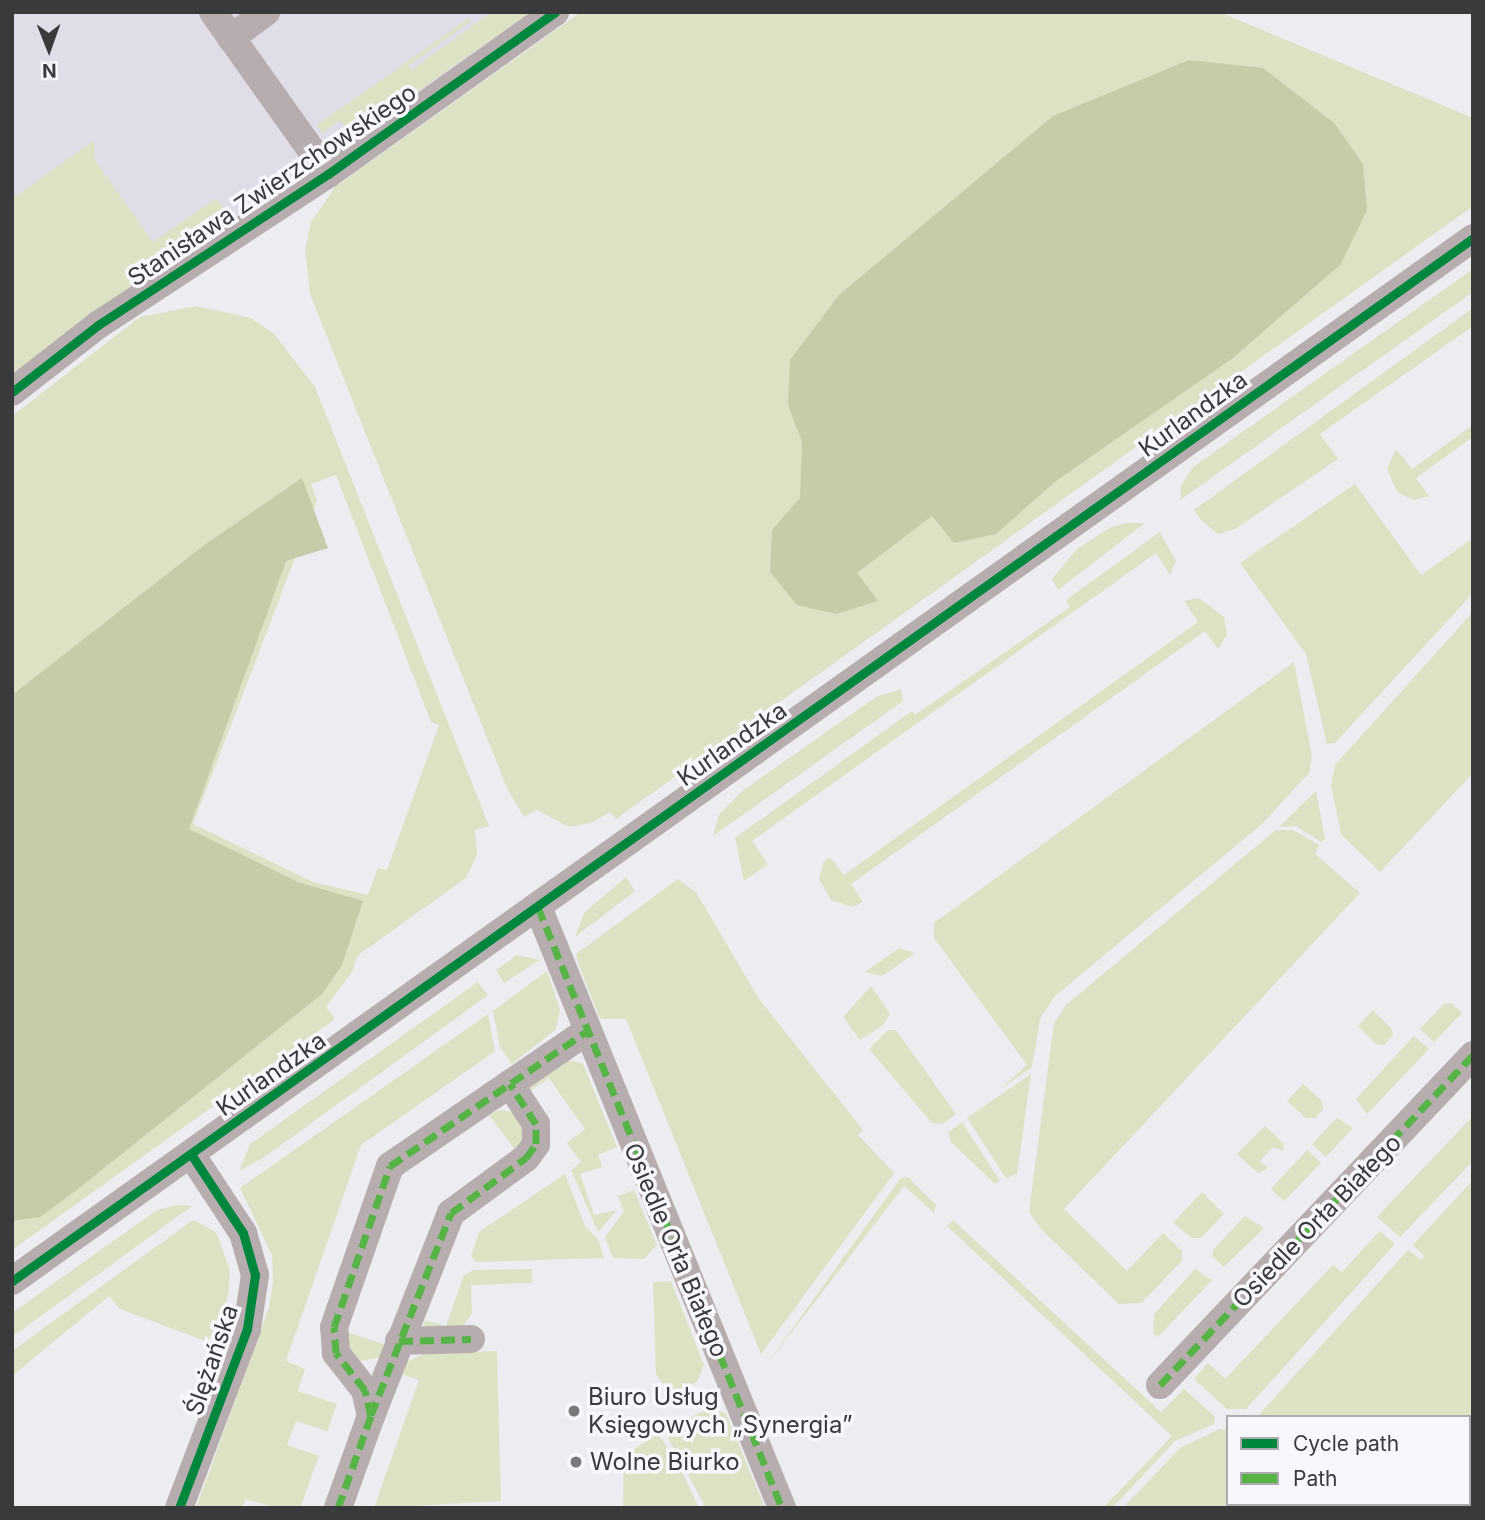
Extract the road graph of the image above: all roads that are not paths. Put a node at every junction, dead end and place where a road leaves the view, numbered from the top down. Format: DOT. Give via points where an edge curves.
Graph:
graph roads {
  1 [pos="212,12"];
  2 [pos="266,12"];
  3 [pos="555,12"];
  4 [pos="231,38"];
  5 [pos="328,174"];
  6 [pos="1473,238"];
  7 [pos="12,392"];
  8 [pos="538,907"];
  9 [pos="586,1032"];
  10 [pos="1473,1055"];
  11 [pos="510,1084"];
  12 [pos="191,1154"];
  13 [pos="12,1281"];
  14 [pos="471,1339"];
  15 [pos="399,1341"];
  16 [pos="1160,1385"];
  17 [pos="371,1416"];
  18 [pos="179,1508"];
  19 [pos="338,1508"];
  20 [pos="782,1508"];
  1 -- 4 [label="street"];
  2 -- 4 [label="street"];
  3 -- 5 [label="street, Stanisława Zwierzchowskiego"];
  4 -- 5 [label="street"];
  5 -- 7 [label="street, Stanisława Zwierzchowskiego" via="98,325"];
  6 -- 8 [label="street, Kurlandzka"];
  8 -- 9 [label="street, Osiedle Orła Białego"];
  8 -- 12 [label="street, Kurlandzka"];
  9 -- 11 [label="street"];
  9 -- 20 [label="street, Osiedle Orła Białego"];
  10 -- 16 [label="street, Osiedle Orła Białego"];
  11 -- 15 [label="street" via="536,1124 536,1144 526,1158 451,1213"];
  11 -- 17 [label="street" via="390,1166 334,1327 336,1353 365,1390"];
  12 -- 13 [label="street, Kurlandzka"];
  12 -- 18 [label="street, Ślężańska" via="243,1233 255,1275 247,1329"];
  14 -- 15 [label="street"];
  15 -- 17 [label="street"];
  17 -- 19 [label="street"];
}
